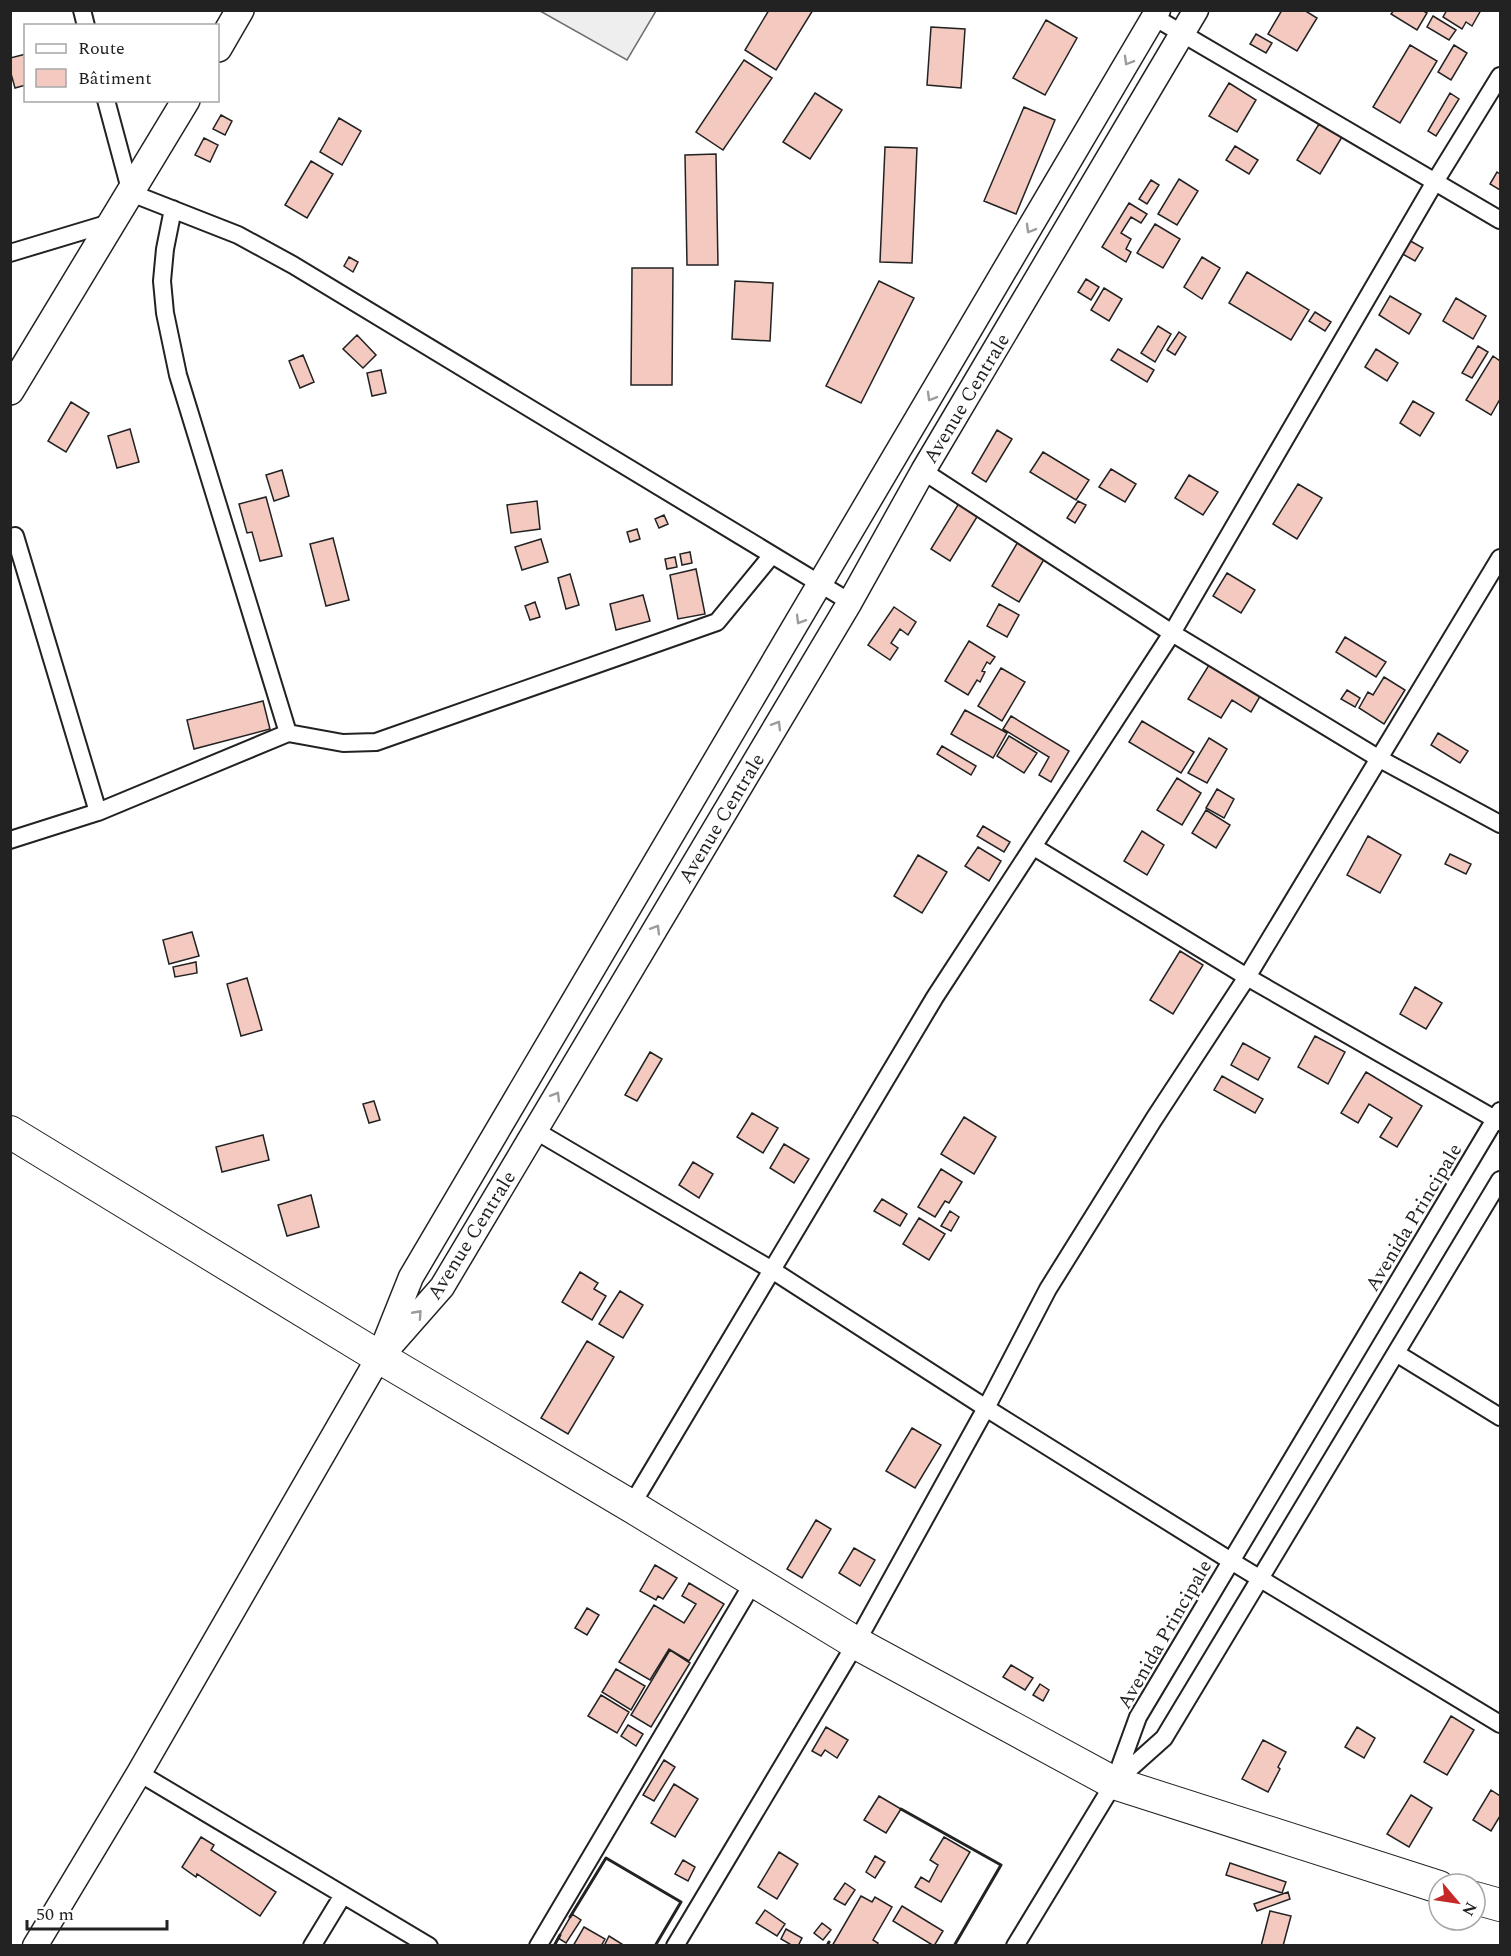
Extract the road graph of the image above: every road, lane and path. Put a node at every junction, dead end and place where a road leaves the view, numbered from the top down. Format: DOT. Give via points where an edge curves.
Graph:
graph roads {
  1 [pos="240,10"];
  2 [pos="1196,10"];
  3 [pos="1156,14"];
  4 [pos="1182,34"];
  5 [pos="219,46"];
  6 [pos="1500,76"];
  7 [pos="107,102"];
  8 [pos="185,102"];
  9 [pos="1436,180"];
  10 [pos="131,193"];
  11 [pos="173,209"];
  12 [pos="1500,220"];
  13 [pos="114,222"];
  14 [pos="10,253"];
  15 [pos="10,391"];
  16 [pos="923,471"];
  17 [pos="15,536"];
  18 [pos="772,555"];
  19 [pos="1500,558"];
  20 [pos="821,584"];
  21 [pos="850,602"];
  22 [pos="1172,633"];
  23 [pos="288,733"];
  24 [pos="1378,758"];
  25 [pos="98,812"];
  26 [pos="1500,824"];
  27 [pos="10,840"];
  28 [pos="1034,846"];
  29 [pos="1247,977"];
  30 [pos="1499,1117"];
  31 [pos="10,1131"];
  32 [pos="536,1131"];
  33 [pos="1500,1180"];
  34 [pos="772,1270"];
  35 [pos="1396,1353"];
  36 [pos="379,1358"];
  37 [pos="986,1408"];
  38 [pos="1500,1417"];
  39 [pos="631,1506"];
  40 [pos="1231,1561"];
  41 [pos="1260,1579"];
  42 [pos="754,1581"];
  43 [pos="856,1643"];
  44 [pos="1500,1724"];
  45 [pos="139,1773"];
  46 [pos="1114,1783"];
  47 [pos="1427,1883"];
  48 [pos="344,1895"];
  49 [pos="35,1946"];
  50 [pos="312,1946"];
  51 [pos="429,1946"];
  52 [pos="538,1946"];
  53 [pos="675,1946"];
  54 [pos="1015,1946"];
  1 -- 5 [label="main road"];
  2 -- 4 [label="street, Avenue Centrale"];
  3 -- 4 [label="street"];
  3 -- 20 [label="street, Avenue Centrale, one-way"];
  4 -- 9 [label="street"];
  4 -- 16 [label="street, Avenue Centrale"];
  6 -- 9 [label="street"];
  7 -- 10 [label="street"];
  8 -- 10 [label="main road"];
  9 -- 12 [label="street"];
  9 -- 22 [label="street"];
  10 -- 11 [label="street"];
  10 -- 13 [label="main road"];
  11 -- 18 [label="street" via="238,235 293,265"];
  11 -- 23 [label="street" via="162,280 176,365"];
  13 -- 14 [label="street"];
  13 -- 15 [label="main road"];
  16 -- 21 [label="street, Avenue Centrale"];
  16 -- 22 [label="street"];
  17 -- 25 [label="street"];
  18 -- 20 [label="street"];
  18 -- 23 [label="street" via="717,622 376,742 343,743"];
  19 -- 24 [label="street"];
  20 -- 21 [label="street"];
  20 -- 36 [label="street, Avenue Centrale, one-way" via="411,1277"];
  32 -- 21 [label="street, Avenue Centrale, one-way"];
  22 -- 24 [label="street"];
  22 -- 28 [label="street"];
  23 -- 25 [label="street"];
  24 -- 26 [label="street"];
  24 -- 29 [label="street"];
  25 -- 27 [label="street"];
  28 -- 29 [label="street"];
  28 -- 34 [label="street" via="935,997"];
  29 -- 30 [label="street"];
  29 -- 37 [label="street" via="1048,1289"];
  30 -- 40 [label="street, Avenida Principale"];
  31 -- 36 [label="highway"];
  32 -- 34 [label="street"];
  36 -- 32 [label="street, Avenue Centrale, one-way" via="442,1287"];
  33 -- 35 [label="street"];
  34 -- 37 [label="street"];
  34 -- 39 [label="street"];
  35 -- 38 [label="street"];
  35 -- 41 [label="street"];
  36 -- 39 [label="highway"];
  36 -- 45 [label="street"];
  37 -- 40 [label="street"];
  37 -- 43 [label="street"];
  39 -- 42 [label="highway"];
  40 -- 41 [label="street"];
  40 -- 46 [label="street, Avenida Principale" via="1138,1717"];
  41 -- 44 [label="street"];
  41 -- 46 [label="street" via="1164,1738"];
  42 -- 43 [label="highway"];
  42 -- 52 [label="street"];
  43 -- 46 [label="highway"];
  43 -- 53 [label="street"];
  45 -- 48 [label="street"];
  45 -- 49 [label="street"];
  46 -- 47 [label="highway"];
  46 -- 54 [label="street"];
  48 -- 50 [label="street"];
  48 -- 51 [label="street"];
}
